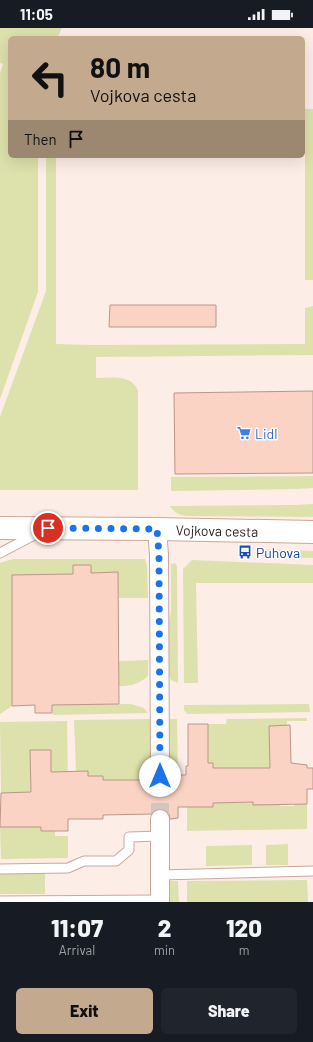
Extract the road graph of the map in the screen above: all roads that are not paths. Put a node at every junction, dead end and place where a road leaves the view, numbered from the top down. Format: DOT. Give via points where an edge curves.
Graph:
graph roads {
  1 [pos="0,528"];
  2 [pos="48,528"];
  3 [pos="157,529"];
  4 [pos="313,532"];
  5 [pos="0,553"];
  6 [pos="160,776"];
  7 [pos="160,827"];
  8 [pos="0,869"];
  9 [pos="313,871"];
  10 [pos="160,875"];
  11 [pos="0,901"];
  12 [pos="160,901"];
  1 -- 2 [label="street, Vojkova cesta"];
  2 -- 3 [label="street, Vojkova cesta"];
  2 -- 5 [label="lane"];
  3 -- 4 [label="street, Vojkova cesta"];
  3 -- 6 [label="street"];
  7 -- 8 [label="lane" via="129,837 129,850 116,861 84,861 68,868"];
  7 -- 10 [label="street"];
  9 -- 10 [label="lane"];
  10 -- 12 [label="street"];
  11 -- 12 [label="lane"];
}
